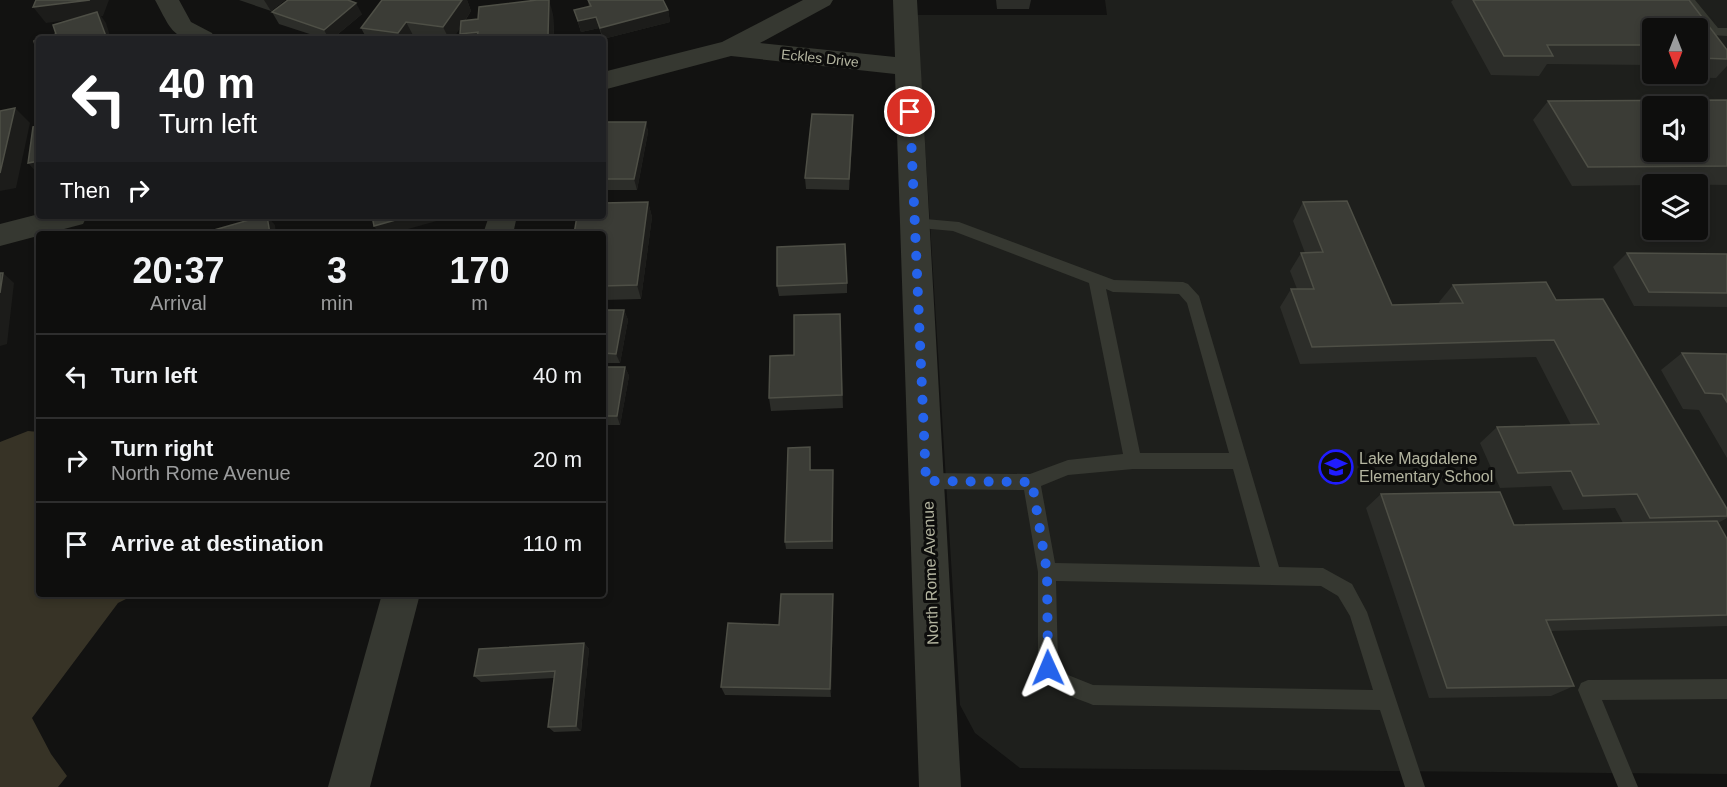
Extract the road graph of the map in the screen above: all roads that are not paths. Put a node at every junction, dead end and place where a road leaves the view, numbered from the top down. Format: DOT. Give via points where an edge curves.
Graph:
graph roads {
  1 [pos="167,0"];
  2 [pos="821,0"];
  3 [pos="905,0"];
  4 [pos="1689,0"];
  5 [pos="1727,32"];
  6 [pos="197,36"];
  7 [pos="731,48"];
  8 [pos="908,67"];
  9 [pos="606,80"];
  10 [pos="61,219"];
  11 [pos="914,223"];
  12 [pos="0,235"];
  13 [pos="1096,280"];
  14 [pos="1133,461"];
  15 [pos="1239,461"];
  16 [pos="926,481"];
  17 [pos="1032,482"];
  18 [pos="1047,572"];
  19 [pos="1272,577"];
  20 [pos="400,597"];
  21 [pos="1727,689"];
  22 [pos="1386,700"];
  23 [pos="349,787"];
  24 [pos="940,787"];
  25 [pos="1415,787"];
  26 [pos="1628,787"];
  1 -- 6 [label="street" via="182,27"];
  2 -- 7 [label="street, Eckles Drive"];
  3 -- 8 [label="street, North Rome Avenue"];
  4 -- 5 [label="lane" via="1715,32"];
  7 -- 8 [label="street, Eckles Drive"];
  7 -- 9 [label="street, Eckles Drive"];
  8 -- 11 [label="street, North Rome Avenue"];
  10 -- 12 [label="street"];
  11 -- 13 [label="lane" via="954,226"];
  11 -- 16 [label="street, North Rome Avenue"];
  13 -- 14 [label="lane"];
  13 -- 15 [label="lane" via="1113,286 1183,288 1194,300"];
  14 -- 15 [label="lane"];
  14 -- 17 [label="lane" via="1060,469"];
  15 -- 19 [label="lane"];
  16 -- 17 [label="lane"];
  16 -- 24 [label="street, North Rome Avenue"];
  17 -- 18 [label="lane"];
  18 -- 19 [label="lane"];
  18 -- 22 [label="lane" via="1048,668 1061,682 1093,695"];
  19 -- 22 [label="lane" via="1323,577 1345,590 1358,612"];
  20 -- 23 [label="street"];
  21 -- 26 [label="lane" via="1588,690"];
  22 -- 25 [label="lane"];
}
